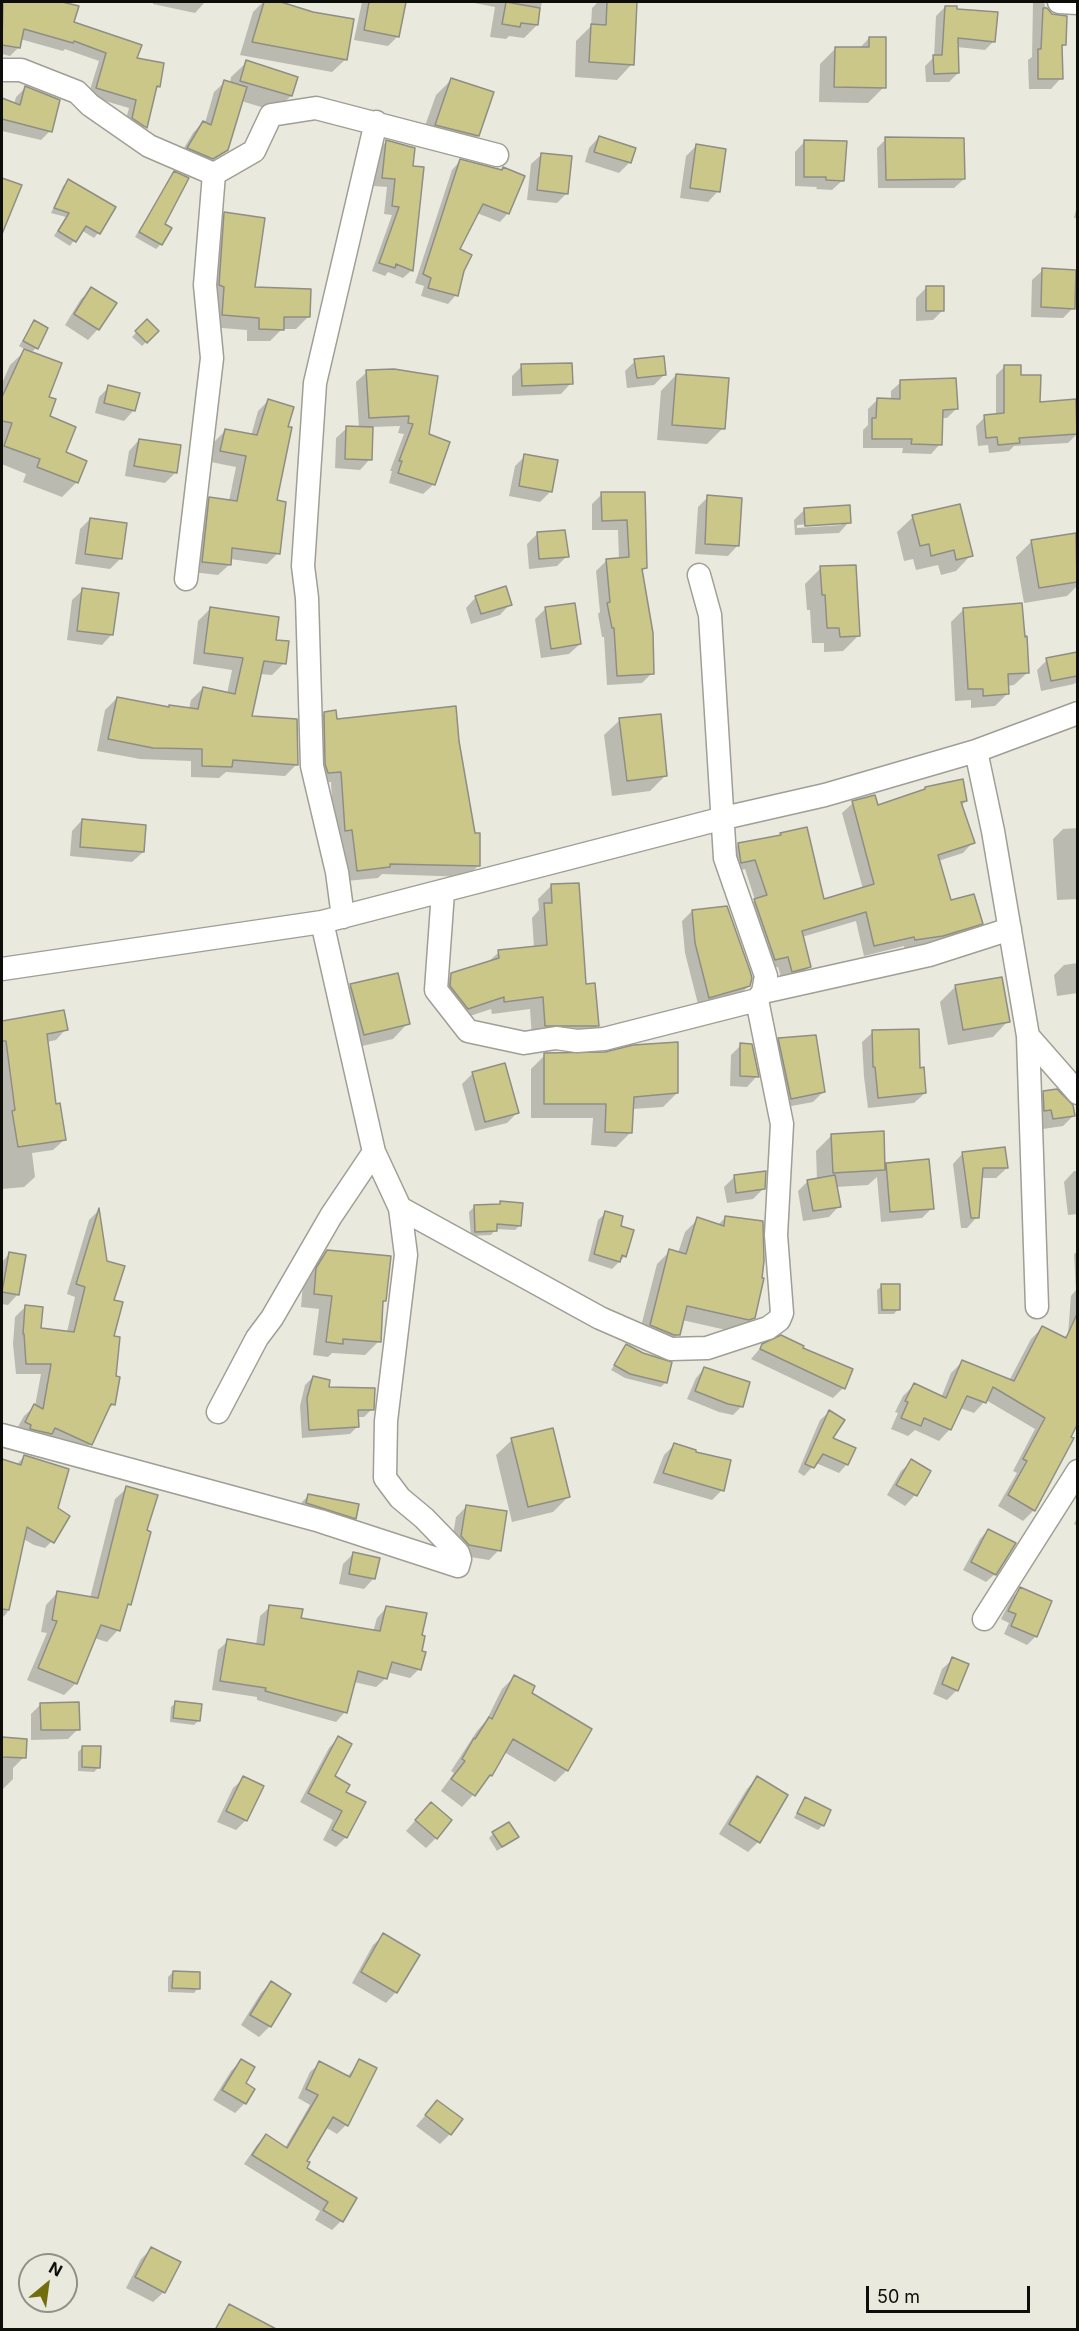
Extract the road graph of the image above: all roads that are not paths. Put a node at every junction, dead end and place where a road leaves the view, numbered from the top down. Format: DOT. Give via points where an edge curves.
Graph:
graph roads {
  1 [pos="1059,2"];
  2 [pos="1077,3"];
  3 [pos="2,70"];
  4 [pos="376,122"];
  5 [pos="497,155"];
  6 [pos="213,174"];
  7 [pos="699,575"];
  8 [pos="186,579"];
  9 [pos="1077,713"];
  10 [pos="976,751"];
  11 [pos="724,818"];
  12 [pos="442,892"];
  13 [pos="333,920"];
  14 [pos="1010,929"];
  15 [pos="2,969"];
  16 [pos="760,996"];
  17 [pos="1028,1036"];
  18 [pos="1077,1093"];
  19 [pos="374,1152"];
  20 [pos="400,1208"];
  21 [pos="1036,1307"];
  22 [pos="219,1412"];
  23 [pos="2,1435"];
  24 [pos="1077,1471"];
  25 [pos="984,1619"];
  1 -- 2 [label="street"];
  3 -- 6 [label="street" via="21,70 77,92 149,146"];
  4 -- 5 [label="street"];
  4 -- 6 [label="street" via="316,108 271,115 254,151"];
  4 -- 13 [label="street" via="315,383 303,566 312,766 337,872"];
  6 -- 8 [label="street" via="205,285 212,358"];
  7 -- 11 [label="street" via="710,615"];
  9 -- 10 [label="street"];
  10 -- 11 [label="street" via="825,795"];
  10 -- 14 [label="street"];
  11 -- 12 [label="street"];
  11 -- 16 [label="street" via="725,858 766,976"];
  12 -- 13 [label="street"];
  12 -- 16 [label="street" via="436,990 468,1031 525,1043 556,1038 604,1039"];
  13 -- 15 [label="street"];
  13 -- 19 [label="street"];
  14 -- 16 [label="street" via="929,955"];
  14 -- 17 [label="street"];
  16 -- 20 [label="street" via="782,1124 776,1235 782,1313 768,1328 707,1348 671,1349 600,1318"];
  17 -- 18 [label="street"];
  17 -- 21 [label="street"];
  19 -- 20 [label="street"];
  19 -- 22 [label="street" via="257,1338"];
  20 -- 23 [label="street" via="406,1255 386,1420 385,1478 400,1498 458,1553 458,1566 320,1521"];
  24 -- 25 [label="street"];
}
